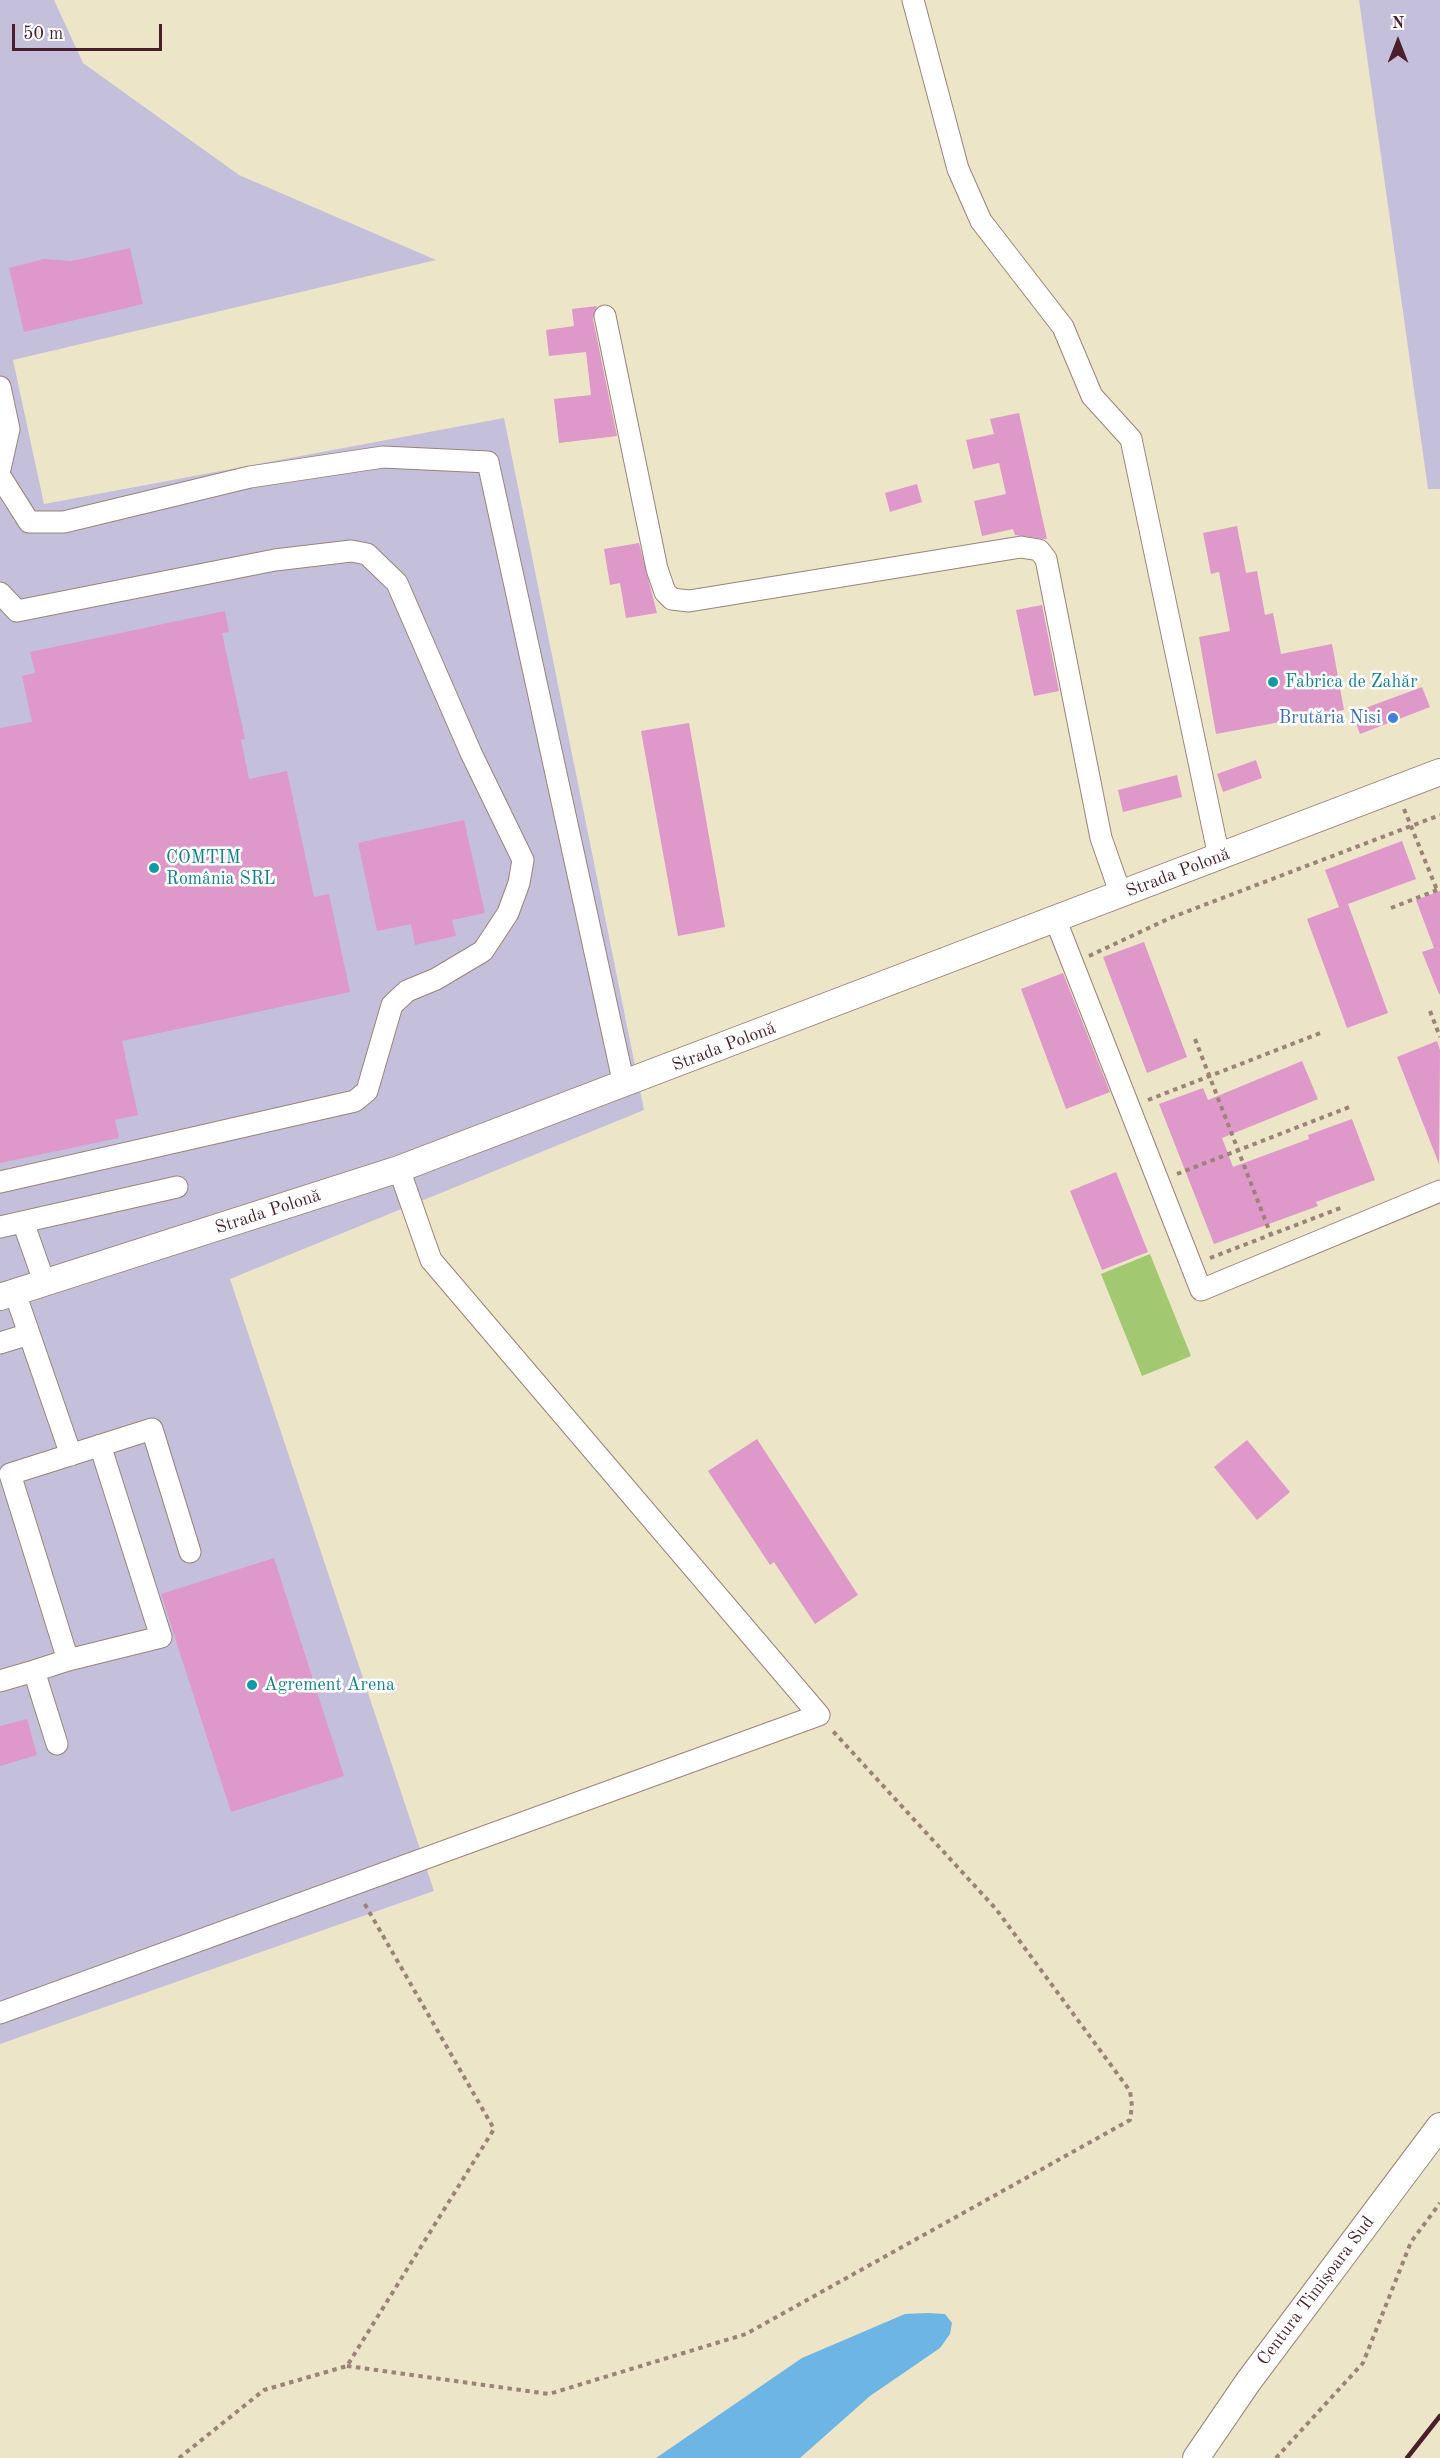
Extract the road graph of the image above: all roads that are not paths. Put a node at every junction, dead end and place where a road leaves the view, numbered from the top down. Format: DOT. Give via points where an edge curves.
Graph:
graph roads {
  1 [pos="913,0"];
  2 [pos="605,316"];
  3 [pos="0,387"];
  4 [pos="0,469"];
  5 [pos="0,476"];
  6 [pos="0,593"];
  7 [pos="1440,772"];
  8 [pos="1219,857"];
  9 [pos="1121,896"];
  10 [pos="1056,921"];
  11 [pos="624,1085"];
  12 [pos="399,1169"];
  13 [pos="0,1182"];
  14 [pos="177,1187"];
  15 [pos="1440,1191"];
  16 [pos="23,1222"];
  17 [pos="0,1227"];
  18 [pos="45,1284"];
  19 [pos="7,1295"];
  20 [pos="29,1334"];
  21 [pos="0,1343"];
  22 [pos="100,1445"];
  23 [pos="71,1455"];
  24 [pos="190,1552"];
  25 [pos="68,1660"];
  26 [pos="34,1671"];
  27 [pos="0,1681"];
  28 [pos="57,1744"];
  29 [pos="0,2013"];
  30 [pos="1440,2126"];
  31 [pos="1196,2458"];
  1 -- 8 [label="lane" via="958,169 981,221 1063,327 1092,396 1131,439"];
  2 -- 9 [label="lane" via="657,569 665,592 672,599 689,601 1021,547 1039,550 1046,559 1101,838"];
  3 -- 4 [label="lane" via="9,429"];
  5 -- 11 [label="lane" via="29,522 64,522 250,477 383,457 488,462"];
  6 -- 13 [label="lane" via="17,611 275,560 351,550 367,554 397,583 471,753 523,860 508,913 483,951 407,991 392,1005 367,1091 355,1101"];
  7 -- 8 [label="main road, Strada Polonă"];
  8 -- 9 [label="main road, Strada Polonă"];
  9 -- 10 [label="main road, Strada Polonă"];
  10 -- 11 [label="main road, Strada Polonă"];
  10 -- 15 [label="lane" via="1201,1290"];
  11 -- 12 [label="main road, Strada Polonă"];
  12 -- 18 [label="main road, Strada Polonă"];
  12 -- 29 [label="lane" via="431,1260 819,1715"];
  14 -- 16 [label="lane"];
  16 -- 17 [label="lane"];
  16 -- 18 [label="lane"];
  18 -- 19 [label="main road, Strada Polonă"];
  19 -- 20 [label="lane"];
  20 -- 21 [label="lane"];
  20 -- 23 [label="lane"];
  22 -- 23 [label="lane"];
  22 -- 24 [label="lane" via="152,1429"];
  22 -- 25 [label="lane" via="161,1637"];
  23 -- 25 [label="lane" via="10,1474"];
  25 -- 26 [label="lane"];
  26 -- 27 [label="lane"];
  26 -- 28 [label="lane"];
  30 -- 31 [label="main road, Centura Timișoara Sud" via="1248,2382"];
}
